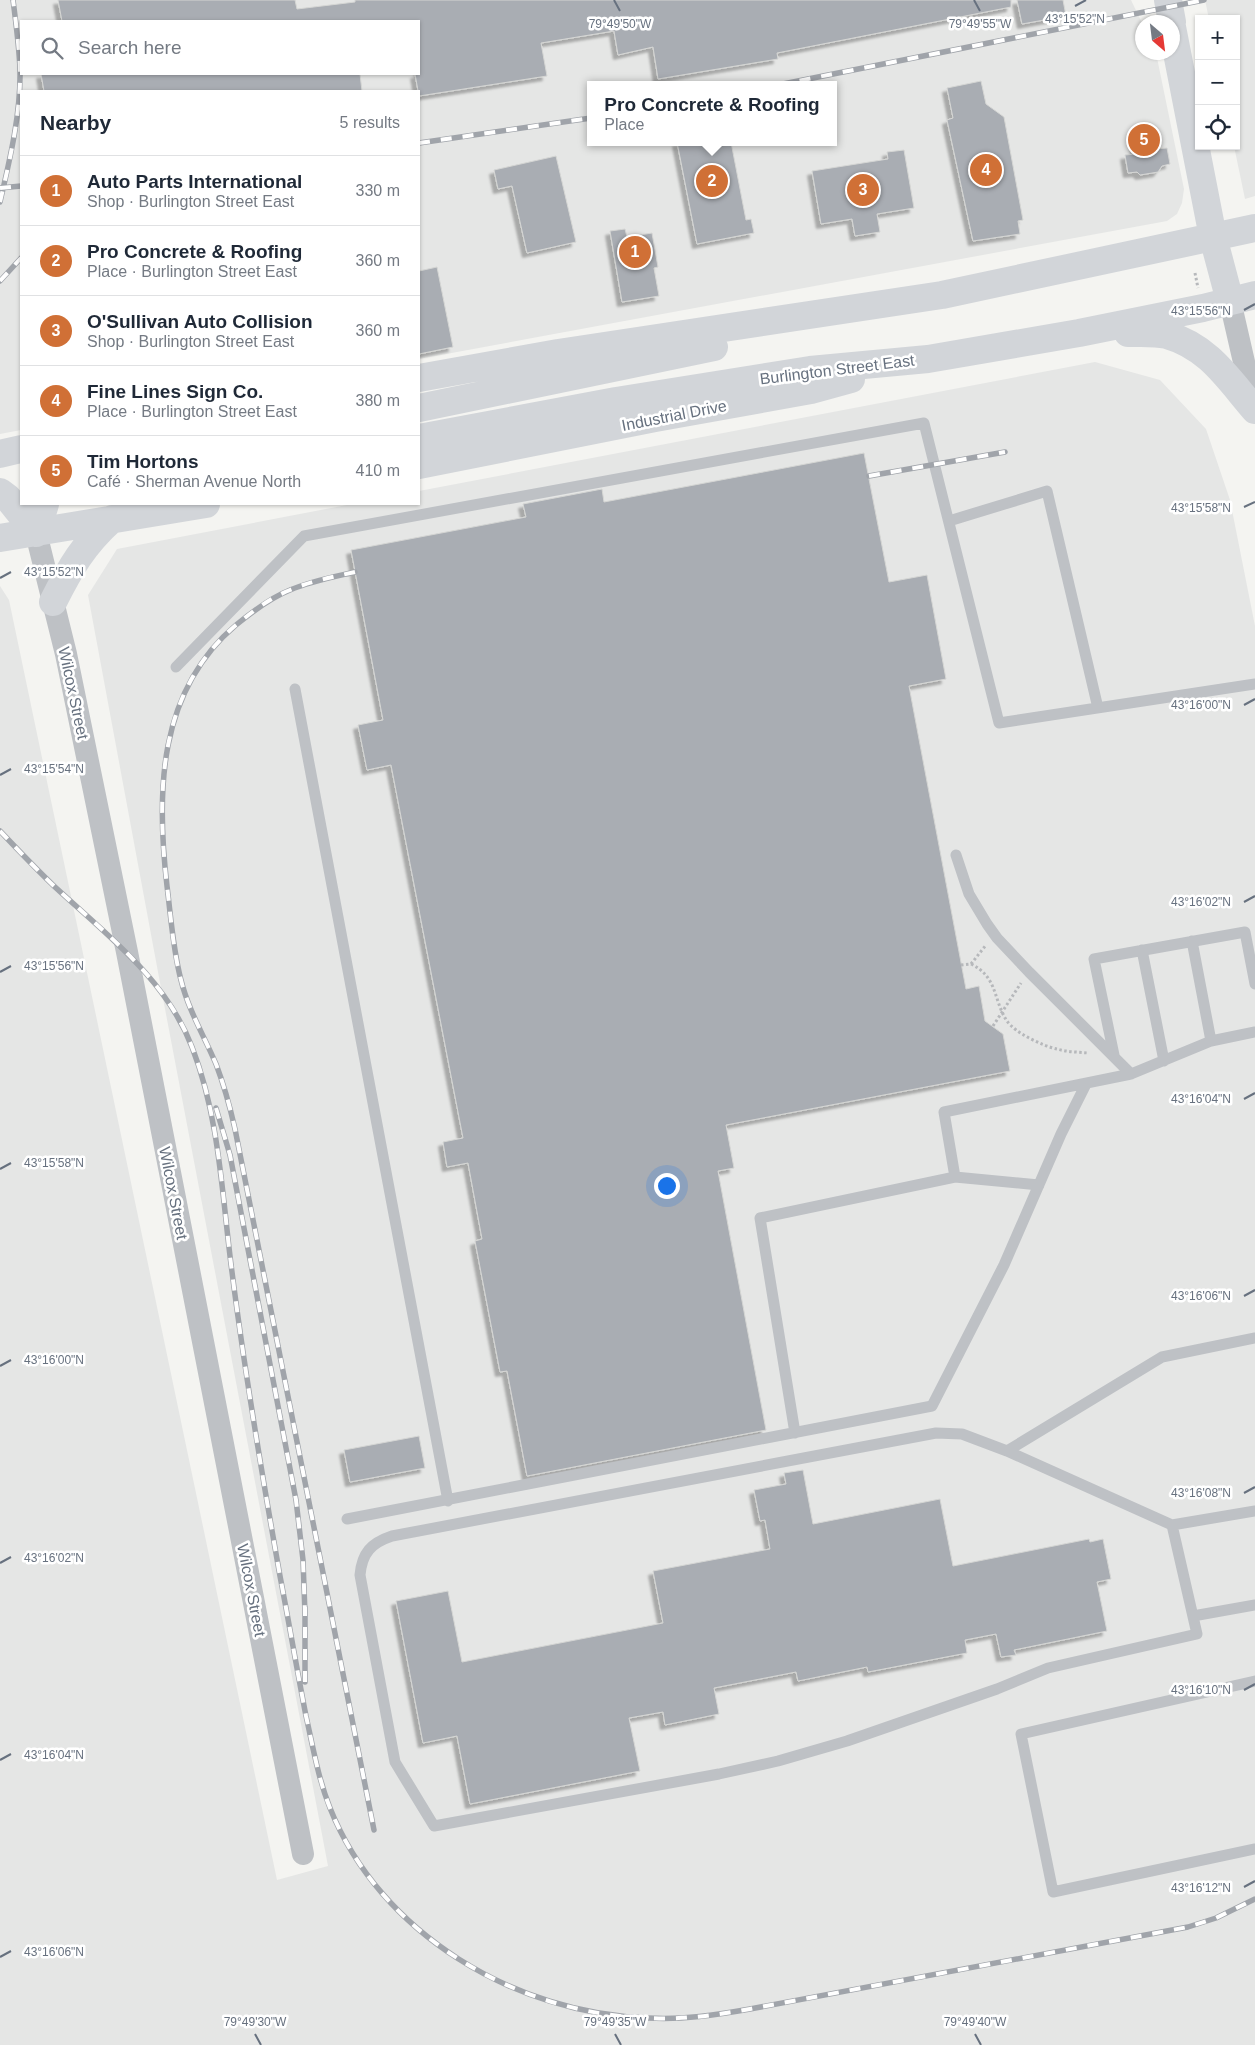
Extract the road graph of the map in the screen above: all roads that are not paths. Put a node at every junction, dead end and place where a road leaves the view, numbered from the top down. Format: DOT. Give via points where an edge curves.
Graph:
graph roads {
  1 [pos="1168,0"];
  2 [pos="1171,15"];
  3 [pos="1178,60"];
  4 [pos="1255,228"];
  5 [pos="1213,237"];
  6 [pos="942,294"];
  7 [pos="1242,298"];
  8 [pos="1079,333"];
  9 [pos="928,359"];
  10 [pos="420,378"];
  11 [pos="420,408"];
  12 [pos="1255,410"];
  13 [pos="420,438"];
  14 [pos="20,449"];
  15 [pos="0,454"];
  16 [pos="420,465"];
  17 [pos="20,480"];
  18 [pos="0,484"];
  19 [pos="0,492"];
  20 [pos="34,505"];
  21 [pos="45,505"];
  22 [pos="200,505"];
  23 [pos="0,511"];
  24 [pos="112,519"];
  25 [pos="949,521"];
  26 [pos="36,533"];
  27 [pos="0,538"];
  28 [pos="53,602"];
  29 [pos="176,667"];
  30 [pos="1255,684"];
  31 [pos="295,689"];
  32 [pos="1098,708"];
  33 [pos="956,855"];
  34 [pos="1192,941"];
  35 [pos="1142,950"];
  36 [pos="1255,984"];
  37 [pos="1255,1032"];
  38 [pos="1211,1041"];
  39 [pos="1114,1056"];
  40 [pos="1164,1061"];
  41 [pos="1131,1074"];
  42 [pos="1086,1084"];
  43 [pos="955,1177"];
  44 [pos="1039,1185"];
  45 [pos="1255,1338"];
  46 [pos="795,1433"];
  47 [pos="1007,1451"];
  48 [pos="448,1501"];
  49 [pos="1255,1511"];
  50 [pos="347,1520"];
  51 [pos="1172,1525"];
  52 [pos="1255,1605"];
  53 [pos="1193,1616"];
  54 [pos="1255,1681"];
  55 [pos="1255,1849"];
  56 [pos="304,1854"];
  1 -- 2 [label="main road"];
  3 -- 5 [label="main road"];
  4 -- 5 [label="main road"];
  5 -- 6 [label="main road"];
  5 -- 7 [label="main road"];
  6 -- 10 [label="main road" via="558,353"];
  6 -- 11 [label="main road" via="907,306"];
  7 -- 8 [label="main road, Burlington Street East"];
  7 -- 12 [label="street"];
  8 -- 9 [label="main road, Burlington Street East"];
  8 -- 12 [label="main road" via="1166,335 1195,347 1215,363"];
  9 -- 13 [label="main road, Burlington Street East" via="810,370 616,401"];
  9 -- 16 [label="main road, Industrial Drive" via="811,390"];
  14 -- 15 [label="main road"];
  17 -- 18 [label="main road"];
  19 -- 26 [label="main road"];
  20 -- 23 [label="main road"];
  21 -- 26 [label="main road"];
  22 -- 24 [label="main road"];
  24 -- 26 [label="main road"];
  24 -- 28 [label="main road" via="74,562"];
  25 -- 29 [label="lane" via="924,423 304,536"];
  25 -- 32 [label="lane" via="999,723"];
  25 -- 32 [label="lane" via="1047,491"];
  26 -- 27 [label="main road"];
  26 -- 28 [label="street, Wilcox Street"];
  28 -- 56 [label="street, Wilcox Street" via="127,952"];
  30 -- 32 [label="lane"];
  31 -- 48 [label="lane"];
  33 -- 39 [label="lane" via="969,894 986,924 1029,972"];
  34 -- 35 [label="lane"];
  34 -- 36 [label="lane" via="1245,932"];
  34 -- 38 [label="lane"];
  35 -- 39 [label="lane" via="1094,959"];
  35 -- 40 [label="lane"];
  37 -- 38 [label="lane"];
  38 -- 40 [label="lane"];
  39 -- 41 [label="lane"];
  40 -- 41 [label="lane"];
  41 -- 42 [label="lane"];
  42 -- 43 [label="lane" via="944,1112"];
  42 -- 44 [label="lane"];
  43 -- 44 [label="lane"];
  43 -- 46 [label="lane" via="760,1218"];
  44 -- 46 [label="lane" via="1004,1266 932,1406"];
  45 -- 47 [label="lane" via="1162,1356"];
  46 -- 48 [label="lane"];
  47 -- 51 [label="lane"];
  47 -- 53 [label="lane" via="962,1434 936,1433 380,1540 365,1553 360,1575 391,1748 401,1774 434,1826 719,1774 778,1761 847,1740 1048,1668 1197,1634"];
  48 -- 50 [label="lane"];
  49 -- 51 [label="lane"];
  51 -- 53 [label="lane"];
  52 -- 53 [label="lane"];
  54 -- 55 [label="lane" via="1021,1734 1053,1892"];
}
